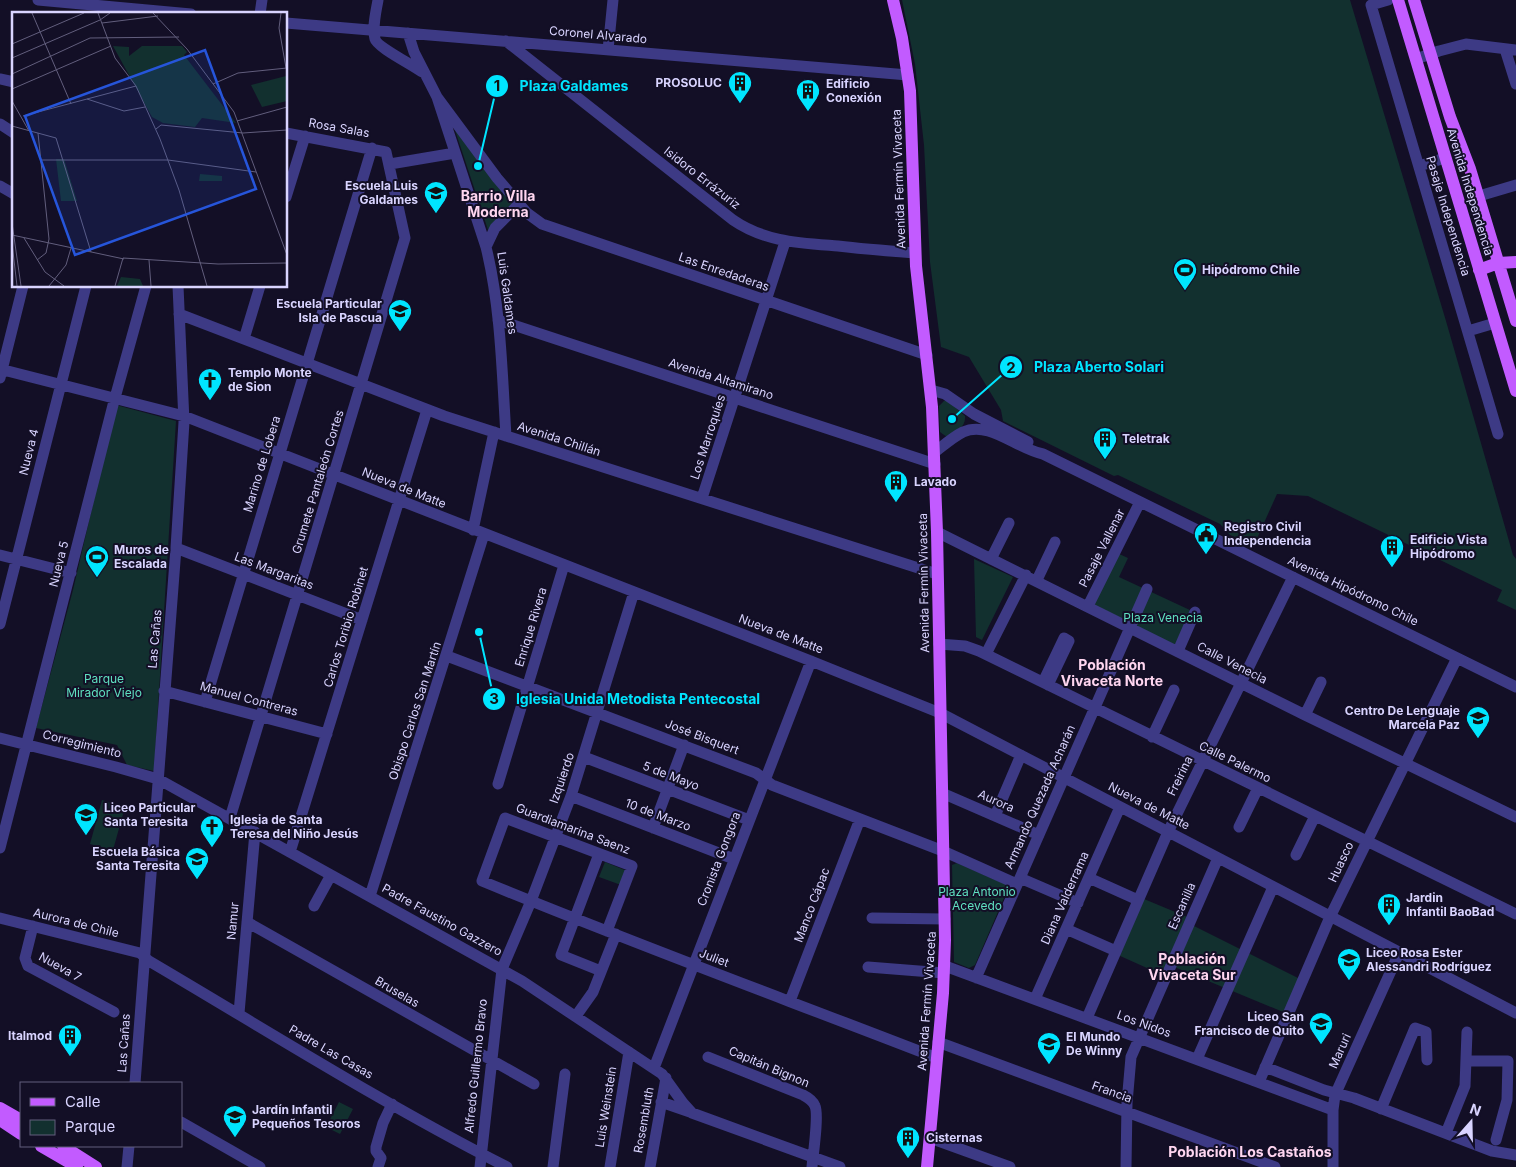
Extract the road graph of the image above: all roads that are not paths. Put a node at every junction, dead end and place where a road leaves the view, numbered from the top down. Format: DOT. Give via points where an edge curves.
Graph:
graph roads {
  1 [pos="38,0"];
  2 [pos="378,0"];
  3 [pos="613,0"];
  4 [pos="893,0"];
  5 [pos="1388,0"];
  6 [pos="1398,0"];
  7 [pos="1414,0"];
  8 [pos="130,11"];
  9 [pos="150,12"];
  10 [pos="288,23"];
  11 [pos="374,31"];
  12 [pos="408,34"];
  13 [pos="506,41"];
  14 [pos="535,43"];
  15 [pos="608,50"];
  16 [pos="1511,50"];
  17 [pos="1430,54"];
  18 [pos="1416,59"];
  19 [pos="531,60"];
  20 [pos="425,75"];
  21 [pos="908,75"];
  22 [pos="1516,84"];
  23 [pos="437,96"];
  24 [pos="0,124"];
  25 [pos="12,132"];
  26 [pos="288,133"];
  27 [pos="305,136"];
  28 [pos="372,148"];
  29 [pos="386,152"];
  30 [pos="455,153"];
  31 [pos="1446,158"];
  32 [pos="390,164"];
  33 [pos="1418,166"];
  34 [pos="1516,185"];
  35 [pos="0,186"];
  36 [pos="288,191"];
  37 [pos="12,193"];
  38 [pos="1478,196"];
  39 [pos="519,204"];
  40 [pos="785,242"];
  41 [pos="486,247"];
  42 [pos="915,253"];
  43 [pos="1516,262"];
  44 [pos="1498,263"];
  45 [pos="1479,270"];
  46 [pos="22,288"];
  47 [pos="85,288"];
  48 [pos="145,288"];
  49 [pos="178,288"];
  50 [pos="259,288"];
  51 [pos="766,300"];
  52 [pos="179,314"];
  53 [pos="498,320"];
  54 [pos="1516,321"];
  55 [pos="1495,324"];
  56 [pos="1468,331"];
  57 [pos="244,339"];
  58 [pos="927,355"];
  59 [pos="307,364"];
  60 [pos="1,372"];
  61 [pos="61,384"];
  62 [pos="362,385"];
  63 [pos="931,390"];
  64 [pos="1516,390"];
  65 [pos="116,398"];
  66 [pos="735,398"];
  67 [pos="427,410"];
  68 [pos="184,416"];
  69 [pos="494,432"];
  70 [pos="1498,434"];
  71 [pos="506,436"];
  72 [pos="280,454"];
  73 [pos="1043,454"];
  74 [pos="935,458"];
  75 [pos="334,475"];
  76 [pos="702,498"];
  77 [pos="399,501"];
  78 [pos="1140,502"];
  79 [pos="1008,523"];
  80 [pos="473,530"];
  81 [pos="937,532"];
  82 [pos="484,534"];
  83 [pos="1055,542"];
  84 [pos="176,548"];
  85 [pos="0,555"];
  86 [pos="16,559"];
  87 [pos="991,559"];
  88 [pos="564,564"];
  89 [pos="71,573"];
  90 [pos="243,574"];
  91 [pos="937,574"];
  92 [pos="1026,575"];
  93 [pos="1294,578"];
  94 [pos="1037,580"];
  95 [pos="1148,589"];
  96 [pos="634,592"];
  97 [pos="297,595"];
  98 [pos="1088,606"];
  99 [pos="1195,612"];
  100 [pos="362,620"];
  101 [pos="0,624"];
  102 [pos="1130,627"];
  103 [pos="939,644"];
  104 [pos="1178,651"];
  105 [pos="986,654"];
  106 [pos="447,656"];
  107 [pos="1457,658"];
  108 [pos="811,660"];
  109 [pos="1057,660"];
  110 [pos="1321,682"];
  111 [pos="1241,683"];
  112 [pos="1046,684"];
  113 [pos="528,686"];
  114 [pos="1516,687"];
  115 [pos="164,690"];
  116 [pos="1174,690"];
  117 [pos="205,702"];
  118 [pos="1094,708"];
  119 [pos="597,712"];
  120 [pos="940,713"];
  121 [pos="1305,715"];
  122 [pos="261,716"];
  123 [pos="327,734"];
  124 [pos="1152,736"];
  125 [pos="0,738"];
  126 [pos="26,745"];
  127 [pos="684,745"];
  128 [pos="1021,755"];
  129 [pos="584,757"];
  130 [pos="1203,761"];
  131 [pos="1405,763"];
  132 [pos="1064,778"];
  133 [pos="158,779"];
  134 [pos="765,780"];
  135 [pos="498,784"];
  136 [pos="1258,788"];
  137 [pos="668,789"];
  138 [pos="942,793"];
  139 [pos="571,796"];
  140 [pos="1120,807"];
  141 [pos="995,816"];
  142 [pos="1315,816"];
  143 [pos="1516,816"];
  144 [pos="230,818"];
  145 [pos="860,819"];
  146 [pos="749,820"];
  147 [pos="1239,827"];
  148 [pos="654,828"];
  149 [pos="255,832"];
  150 [pos="1168,832"];
  151 [pos="1039,835"];
  152 [pos="556,837"];
  153 [pos="1366,841"];
  154 [pos="0,848"];
  155 [pos="943,851"];
  156 [pos="290,852"];
  157 [pos="599,854"];
  158 [pos="1296,855"];
  159 [pos="1218,858"];
  160 [pos="734,859"];
  161 [pos="331,875"];
  162 [pos="1089,878"];
  163 [pos="482,881"];
  164 [pos="1019,881"];
  165 [pos="1273,887"];
  166 [pos="370,896"];
  167 [pos="1138,900"];
  168 [pos="531,901"];
  169 [pos="1078,903"];
  170 [pos="314,906"];
  171 [pos="1516,914"];
  172 [pos="1330,917"];
  173 [pos="0,918"];
  174 [pos="575,918"];
  175 [pos="872,918"];
  176 [pos="945,918"];
  177 [pos="247,922"];
  178 [pos="34,926"];
  179 [pos="1066,929"];
  180 [pos="611,932"];
  181 [pos="1116,951"];
  182 [pos="1398,953"];
  183 [pos="144,957"];
  184 [pos="694,964"];
  185 [pos="868,967"];
  186 [pos="502,969"];
  187 [pos="944,970"];
  188 [pos="601,971"];
  189 [pos="976,978"];
  190 [pos="1036,999"];
  191 [pos="790,1001"];
  192 [pos="114,1012"];
  193 [pos="238,1013"];
  194 [pos="1516,1013"];
  195 [pos="576,1016"];
  196 [pos="1087,1018"];
  197 [pos="1467,1032"];
  198 [pos="1139,1037"];
  199 [pos="938,1042"];
  200 [pos="629,1052"];
  201 [pos="708,1057"];
  202 [pos="937,1058"];
  203 [pos="1197,1059"];
  204 [pos="1427,1060"];
  205 [pos="491,1061"];
  206 [pos="1466,1062"];
  207 [pos="1265,1067"];
  208 [pos="654,1068"];
  209 [pos="565,1074"];
  210 [pos="666,1078"];
  211 [pos="135,1082"];
  212 [pos="1259,1082"];
  213 [pos="534,1084"];
  214 [pos="1336,1093"];
  215 [pos="661,1102"];
  216 [pos="392,1104"];
  217 [pos="0,1108"];
  218 [pos="1381,1109"];
  219 [pos="1333,1110"];
  220 [pos="1127,1112"];
  221 [pos="692,1113"];
  222 [pos="20,1119"];
  223 [pos="0,1120"];
  224 [pos="182,1123"];
  225 [pos="20,1133"];
  226 [pos="1446,1133"];
  227 [pos="930,1138"];
  228 [pos="1496,1140"];
  229 [pos="43,1147"];
  230 [pos="65,1147"];
  231 [pos="129,1147"];
  232 [pos="481,1154"];
  233 [pos="1516,1156"];
  234 [pos="813,1162"];
  235 [pos="77,1167"];
  236 [pos="96,1167"];
  237 [pos="127,1167"];
  238 [pos="260,1167"];
  239 [pos="378,1167"];
  240 [pos="480,1167"];
  241 [pos="507,1167"];
  242 [pos="553,1167"];
  243 [pos="610,1167"];
  244 [pos="650,1167"];
  245 [pos="840,1167"];
  246 [pos="927,1167"];
  247 [pos="1010,1167"];
  248 [pos="1126,1167"];
  249 [pos="1275,1167"];
  250 [pos="1333,1167"];
  1 -- 8 [label="street"];
  2 -- 11 [label="street"];
  3 -- 15 [label="street"];
  4 -- 21 [label="main road, Avenida Fermín Vivaceta"];
  5 -- 33 [label="street, Pasaje Independencia" via="1370,5"];
  6 -- 18 [label="main road, Avenida Independencia"];
  7 -- 17 [label="main road, Avenida Independencia"];
  8 -- 9 [label="street"];
  10 -- 11 [label="street, Coronel Alvarado"];
  11 -- 12 [label="street, Coronel Alvarado"];
  11 -- 20 [label="street, Luis Galdames" via="379,46"];
  12 -- 13 [label="street, Coronel Alvarado"];
  12 -- 20 [label="street, Luis Galdames"];
  13 -- 14 [label="street, Coronel Alvarado"];
  13 -- 19 [label="street, Isidoro Errázuriz"];
  14 -- 15 [label="street, Coronel Alvarado"];
  14 -- 19 [label="street" via="529,50"];
  15 -- 21 [label="street, Coronel Alvarado"];
  16 -- 17 [label="street" via="1466,44"];
  16 -- 22 [label="street"];
  17 -- 18 [label="street"];
  17 -- 38 [label="main road, Avenida Independencia"];
  18 -- 31 [label="main road, Avenida Independencia"];
  19 -- 40 [label="street, Isidoro Errázuriz" via="733,220 754,232"];
  20 -- 23 [label="street, Luis Galdames"];
  21 -- 42 [label="main road, Avenida Fermín Vivaceta"];
  23 -- 30 [label="street, Luis Galdames"];
  23 -- 39 [label="street, Las Enredaderas"];
  24 -- 25 [label="street"];
  26 -- 27 [label="street, Rosa Salas"];
  27 -- 28 [label="street, Rosa Salas"];
  27 -- 36 [label="street"];
  28 -- 29 [label="street, Rosa Salas"];
  28 -- 59 [label="street, Marino de Lobera"];
  29 -- 32 [label="street, Grumete Pantaleón Cortes"];
  30 -- 32 [label="street"];
  30 -- 41 [label="street, Luis Galdames"];
  31 -- 33 [label="street"];
  31 -- 45 [label="main road, Avenida Independencia"];
  32 -- 62 [label="street, Grumete Pantaleón Cortes" via="404,229 404,244"];
  33 -- 56 [label="street, Pasaje Independencia"];
  34 -- 38 [label="street"];
  35 -- 37 [label="street"];
  38 -- 44 [label="main road, Avenida Independencia"];
  39 -- 41 [label="street" via="496,228"];
  39 -- 51 [label="street, Las Enredaderas" via="546,226"];
  40 -- 42 [label="street, Isidoro Errázuriz"];
  40 -- 51 [label="street, Los Marroquíes"];
  41 -- 53 [label="street, Luis Galdames"];
  42 -- 58 [label="main road, Avenida Fermín Vivaceta"];
  43 -- 44 [label="main road"];
  44 -- 45 [label="main road"];
  44 -- 54 [label="main road, Avenida Independencia"];
  45 -- 55 [label="main road, Avenida Independencia"];
  46 -- 60 [label="street"];
  47 -- 61 [label="street, Nueva 4"];
  48 -- 65 [label="street, Nueva 5"];
  49 -- 52 [label="street, Las Cañas"];
  50 -- 57 [label="street"];
  51 -- 58 [label="street, Las Enredaderas"];
  51 -- 66 [label="street, Los Marroquíes"];
  52 -- 57 [label="street, Avenida Chillán"];
  52 -- 68 [label="street, Las Cañas"];
  53 -- 66 [label="street, Avenida Altamirano"];
  53 -- 71 [label="street, Luis Galdames"];
  55 -- 56 [label="street"];
  55 -- 64 [label="main road, Avenida Independencia"];
  56 -- 70 [label="street, Pasaje Independencia"];
  57 -- 59 [label="street, Avenida Chillán"];
  58 -- 63 [label="main road, Avenida Fermín Vivaceta"];
  59 -- 62 [label="street, Avenida Chillán"];
  59 -- 72 [label="street, Marino de Lobera"];
  60 -- 61 [label="street, Nueva de Matte"];
  61 -- 65 [label="street, Nueva de Matte"];
  61 -- 86 [label="street, Nueva 4"];
  62 -- 67 [label="street, Avenida Chillán"];
  62 -- 75 [label="street, Grumete Pantaleón Cortes"];
  63 -- 73 [label="street, Avenida Hipódromo Chile" via="945,394 974,414 1032,444"];
  63 -- 74 [label="main road, Avenida Fermín Vivaceta"];
  65 -- 68 [label="street, Nueva de Matte"];
  65 -- 89 [label="street, Nueva 5"];
  66 -- 74 [label="street, Avenida Altamirano"];
  66 -- 76 [label="street, Los Marroquíes"];
  67 -- 69 [label="street, Avenida Chillán"];
  67 -- 77 [label="street, Carlos Toribio Robinet"];
  68 -- 72 [label="street, Nueva de Matte"];
  68 -- 84 [label="street, Las Cañas"];
  69 -- 71 [label="street, Avenida Chillán"];
  69 -- 80 [label="street"];
  71 -- 76 [label="street, Avenida Chillán"];
  72 -- 75 [label="street, Nueva de Matte"];
  72 -- 90 [label="street, Marino de Lobera"];
  73 -- 74 [label="street, Avenida Hipódromo Chile" via="981,428 962,432"];
  73 -- 78 [label="street, Avenida Hipódromo Chile"];
  74 -- 81 [label="main road, Avenida Fermín Vivaceta"];
  75 -- 77 [label="street, Nueva de Matte"];
  75 -- 97 [label="street, Grumete Pantaleón Cortes"];
  76 -- 91 [label="street, Avenida Chillán"];
  77 -- 80 [label="street, Nueva de Matte"];
  77 -- 100 [label="street, Carlos Toribio Robinet"];
  78 -- 93 [label="street, Avenida Hipódromo Chile"];
  78 -- 98 [label="street, Pasaje Vallenar"];
  79 -- 87 [label="street"];
  80 -- 82 [label="street, Nueva de Matte"];
  81 -- 87 [label="street, Calle Venecia"];
  81 -- 91 [label="main road, Avenida Fermín Vivaceta"];
  82 -- 88 [label="street, Nueva de Matte"];
  82 -- 106 [label="street, Obispo Carlos San Martín"];
  83 -- 94 [label="street"];
  84 -- 90 [label="street, Las Margaritas"];
  84 -- 115 [label="street, Las Cañas"];
  85 -- 86 [label="street"];
  86 -- 89 [label="street"];
  86 -- 101 [label="street, Nueva 4"];
  87 -- 92 [label="street, Calle Venecia"];
  88 -- 96 [label="street, Nueva de Matte"];
  88 -- 113 [label="street, Enrique Rivera"];
  89 -- 126 [label="street, Nueva 5"];
  90 -- 97 [label="street, Las Margaritas"];
  90 -- 117 [label="street, Marino de Lobera"];
  91 -- 103 [label="main road, Avenida Fermín Vivaceta"];
  92 -- 94 [label="street, Calle Venecia"];
  92 -- 105 [label="street"];
  93 -- 107 [label="street, Avenida Hipódromo Chile"];
  93 -- 111 [label="street, Freirina"];
  94 -- 98 [label="street, Calle Venecia"];
  95 -- 102 [label="street, Armando Quezada Acharán"];
  96 -- 108 [label="street, Nueva de Matte"];
  96 -- 119 [label="street, Izquierdo"];
  97 -- 100 [label="street, Las Margaritas"];
  97 -- 122 [label="street, Grumete Pantaleón Cortes"];
  98 -- 102 [label="street, Calle Venecia"];
  99 -- 104 [label="street"];
  100 -- 123 [label="street, Carlos Toribio Robinet"];
  102 -- 104 [label="street, Calle Venecia"];
  102 -- 118 [label="street, Armando Quezada Acharán"];
  103 -- 105 [label="street, Calle Palermo" via="965,646"];
  103 -- 120 [label="main road, Avenida Fermín Vivaceta"];
  104 -- 111 [label="street, Calle Venecia"];
  105 -- 112 [label="street, Calle Palermo"];
  106 -- 113 [label="street, José Bisquert"];
  106 -- 166 [label="street, Obispo Carlos San Martín"];
  107 -- 114 [label="street, Avenida Hipódromo Chile"];
  107 -- 131 [label="street, Huasco"];
  108 -- 120 [label="street, Nueva de Matte"];
  108 -- 134 [label="street, Cronista Gongora"];
  109 -- 112 [label="street"];
  110 -- 121 [label="street"];
  111 -- 121 [label="street, Calle Venecia"];
  111 -- 130 [label="street, Freirina"];
  112 -- 118 [label="street, Calle Palermo"];
  113 -- 119 [label="street, José Bisquert"];
  113 -- 135 [label="street, Enrique Rivera"];
  115 -- 117 [label="street, Manuel Contreras"];
  115 -- 133 [label="street, Las Cañas"];
  116 -- 124 [label="street"];
  117 -- 122 [label="street, Manuel Contreras"];
  118 -- 124 [label="street, Calle Palermo"];
  118 -- 132 [label="street, Armando Quezada Acharán"];
  119 -- 127 [label="street, José Bisquert"];
  119 -- 129 [label="street, Izquierdo"];
  120 -- 128 [label="street, Nueva de Matte"];
  120 -- 138 [label="main road, Avenida Fermín Vivaceta"];
  121 -- 131 [label="street, Calle Venecia"];
  122 -- 123 [label="street, Manuel Contreras"];
  122 -- 144 [label="street, Grumete Pantaleón Cortes"];
  123 -- 156 [label="street, Carlos Toribio Robinet"];
  124 -- 130 [label="street, Calle Palermo"];
  125 -- 126 [label="street, Corregimiento"];
  126 -- 133 [label="street, Corregimiento"];
  126 -- 154 [label="street, Nueva 5"];
  127 -- 134 [label="street, José Bisquert" via="756,773"];
  127 -- 137 [label="street"];
  128 -- 132 [label="street, Nueva de Matte"];
  128 -- 141 [label="street"];
  129 -- 137 [label="street, 5 de Mayo"];
  129 -- 139 [label="street, Izquierdo"];
  130 -- 136 [label="street, Calle Palermo"];
  130 -- 150 [label="street, Freirina"];
  131 -- 143 [label="street, Calle Venecia"];
  131 -- 153 [label="street, Huasco"];
  132 -- 140 [label="street, Nueva de Matte"];
  132 -- 151 [label="street, Armando Quezada Acharán"];
  133 -- 144 [label="street, Padre Faustino Gazzero"];
  133 -- 183 [label="street, Las Cañas"];
  134 -- 145 [label="street, José Bisquert"];
  134 -- 146 [label="street, Cronista Gongora"];
  136 -- 142 [label="street, Calle Palermo"];
  136 -- 147 [label="street"];
  137 -- 146 [label="street, 5 de Mayo"];
  137 -- 148 [label="street"];
  138 -- 141 [label="street, Aurora"];
  138 -- 155 [label="main road, Avenida Fermín Vivaceta"];
  139 -- 148 [label="street, 10 de Marzo"];
  139 -- 152 [label="street, Izquierdo"];
  140 -- 150 [label="street, Nueva de Matte"];
  140 -- 162 [label="street, Diana Valderrama"];
  141 -- 151 [label="street, Aurora"];
  142 -- 153 [label="street, Calle Palermo"];
  142 -- 158 [label="street"];
  144 -- 149 [label="street, Padre Faustino Gazzero"];
  145 -- 155 [label="street, José Bisquert"];
  145 -- 191 [label="street, Manco Cápac"];
  146 -- 160 [label="street, Cronista Gongora"];
  148 -- 160 [label="street, 10 de Marzo"];
  149 -- 156 [label="street, Padre Faustino Gazzero"];
  149 -- 177 [label="street, Namur"];
  150 -- 159 [label="street, Nueva de Matte"];
  150 -- 167 [label="street, Freirina"];
  151 -- 164 [label="street, Armando Quezada Acharán"];
  152 -- 157 [label="street, Guardiamarina Saenz"];
  152 -- 163 [label="street, Guardiamarina Saenz" via="505,818"];
  152 -- 168 [label="street, Izquierdo"];
  153 -- 171 [label="street, Calle Palermo"];
  153 -- 172 [label="street, Huasco"];
  155 -- 164 [label="street, José Bisquert"];
  155 -- 176 [label="main road, Avenida Fermín Vivaceta"];
  156 -- 161 [label="street, Padre Faustino Gazzero"];
  157 -- 174 [label="street"];
  157 -- 180 [label="street, Guardiamarina Saenz" via="632,866"];
  159 -- 165 [label="street, Nueva de Matte"];
  159 -- 198 [label="street, Escanilla"];
  160 -- 184 [label="street, Cronista Gongora"];
  161 -- 166 [label="street, Padre Faustino Gazzero"];
  161 -- 170 [label="street"];
  162 -- 167 [label="street"];
  162 -- 169 [label="street, Diana Valderrama"];
  163 -- 168 [label="street, Juliet"];
  164 -- 169 [label="street, José Bisquert"];
  164 -- 189 [label="street, Armando Quezada Acharán"];
  165 -- 172 [label="street, Nueva de Matte"];
  165 -- 203 [label="street"];
  166 -- 186 [label="street, Padre Faustino Gazzero"];
  167 -- 181 [label="street, Freirina"];
  168 -- 174 [label="street, Juliet"];
  168 -- 186 [label="street, Izquierdo"];
  169 -- 179 [label="street, Diana Valderrama"];
  172 -- 182 [label="street, Nueva de Matte"];
  172 -- 207 [label="street, Huasco"];
  173 -- 178 [label="street, Aurora de Chile"];
  174 -- 180 [label="street, Juliet"];
  174 -- 188 [label="street" via="561,955"];
  175 -- 176 [label="street"];
  176 -- 187 [label="main road, Avenida Fermín Vivaceta"];
  177 -- 193 [label="street, Namur"];
  177 -- 205 [label="street, Bruselas"];
  178 -- 183 [label="street, Aurora de Chile" via="140,953"];
  178 -- 192 [label="street, Nueva 7" via="25,958 30,968"];
  179 -- 181 [label="street"];
  179 -- 190 [label="street, Diana Valderrama"];
  180 -- 184 [label="street, Juliet"];
  180 -- 188 [label="street"];
  181 -- 196 [label="street, Freirina"];
  182 -- 194 [label="street, Nueva de Matte"];
  182 -- 214 [label="street, Maruri"];
  183 -- 193 [label="street, Padre Las Casas"];
  183 -- 211 [label="street, Las Cañas"];
  184 -- 191 [label="street, Juliet"];
  184 -- 208 [label="street, Cronista Gongora"];
  185 -- 187 [label="street, Los Nidos"];
  186 -- 195 [label="street, Padre Faustino Gazzero"];
  186 -- 205 [label="street, Alfredo Guillermo Bravo"];
  187 -- 189 [label="street, Los Nidos"];
  187 -- 199 [label="main road, Avenida Fermín Vivaceta"];
  188 -- 195 [label="street" via="593,992"];
  189 -- 190 [label="street, Los Nidos"];
  190 -- 196 [label="street, Los Nidos"];
  191 -- 202 [label="street, Juliet"];
  193 -- 216 [label="street, Padre Las Casas"];
  195 -- 200 [label="street, Padre Faustino Gazzero"];
  196 -- 198 [label="street, Los Nidos"];
  197 -- 206 [label="street"];
  198 -- 203 [label="street, Los Nidos"];
  198 -- 220 [label="street, Escanilla" via="1130,1063"];
  199 -- 202 [label="main road, Avenida Fermín Vivaceta"];
  199 -- 220 [label="street, Francia"];
  200 -- 208 [label="street, Padre Faustino Gazzero"];
  200 -- 243 [label="street, Luis Weinstein"];
  201 -- 234 [label="street, Capitán Bignon" via="810,1100 816,1107"];
  202 -- 227 [label="main road, Avenida Fermín Vivaceta"];
  203 -- 212 [label="street, Los Nidos"];
  204 -- 218 [label="street" via="1426,1032 1415,1028"];
  205 -- 213 [label="street, Bruselas"];
  205 -- 232 [label="street, Alfredo Guillermo Bravo"];
  206 -- 226 [label="street" via="1464,1090"];
  206 -- 228 [label="street" via="1508,1061 1507,1100"];
  207 -- 212 [label="street, Huasco"];
  207 -- 214 [label="street"];
  208 -- 210 [label="street, Padre Faustino Gazzero"];
  209 -- 242 [label="street"];
  210 -- 215 [label="street, Rosembluth"];
  210 -- 221 [label="street, Padre Faustino Gazzero"];
  212 -- 219 [label="street, Los Nidos"];
  214 -- 218 [label="street"];
  214 -- 219 [label="street, Maruri"];
  215 -- 221 [label="street"];
  215 -- 244 [label="street, Rosembluth"];
  216 -- 232 [label="street, Padre Las Casas"];
  216 -- 239 [label="street" via="376,1147 381,1158"];
  217 -- 222 [label="main road"];
  218 -- 226 [label="street"];
  219 -- 250 [label="street, Maruri"];
  220 -- 248 [label="street, Escanilla"];
  220 -- 249 [label="street, Francia"];
  221 -- 234 [label="street"];
  223 -- 225 [label="main road"];
  224 -- 238 [label="street"];
  226 -- 233 [label="street" via="1497,1153"];
  227 -- 246 [label="main road, Avenida Fermín Vivaceta"];
  227 -- 247 [label="street"];
  229 -- 235 [label="main road"];
  230 -- 236 [label="main road"];
  231 -- 237 [label="street"];
  232 -- 240 [label="street, Alfredo Guillermo Bravo"];
  232 -- 241 [label="street, Padre Las Casas"];
  234 -- 245 [label="street"];
}
